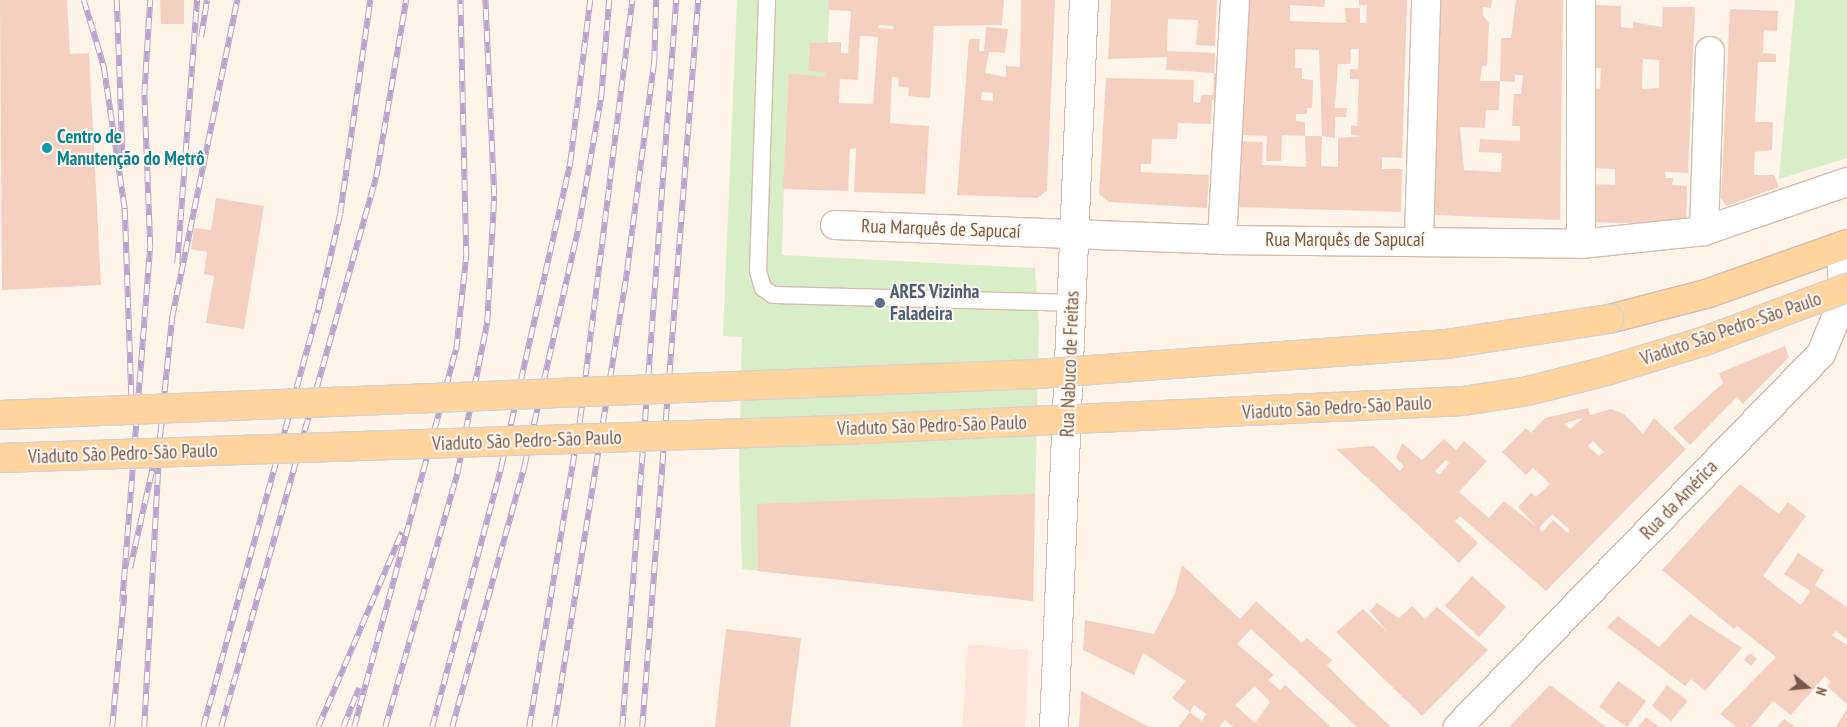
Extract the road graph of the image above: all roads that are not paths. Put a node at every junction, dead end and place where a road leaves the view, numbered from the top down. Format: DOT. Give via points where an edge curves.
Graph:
graph roads {
  1 [pos="767,0"];
  2 [pos="1084,0"];
  3 [pos="1235,0"];
  4 [pos="1426,0"];
  5 [pos="1581,0"];
  6 [pos="1710,51"];
  7 [pos="1847,182"];
  8 [pos="835,225"];
  9 [pos="1704,231"];
  10 [pos="1074,234"];
  11 [pos="1222,240"];
  12 [pos="1420,240"];
  13 [pos="1581,244"];
  14 [pos="1844,245"];
  15 [pos="1847,288"];
  16 [pos="1071,303"];
  17 [pos="0,415"];
  18 [pos="0,458"];
  19 [pos="1054,727"];
  20 [pos="1458,727"];
  1 -- 16 [label="lane" via="758,271 764,288 773,295"];
  2 -- 10 [label="street, Rua Nabuco de Freitas"];
  3 -- 11 [label="street"];
  4 -- 12 [label="street"];
  5 -- 13 [label="street"];
  6 -- 9 [label="street"];
  7 -- 9 [label="street, Rua Marquês de Sapucaí"];
  8 -- 10 [label="street, Rua Marquês de Sapucaí"];
  9 -- 13 [label="street, Rua Marquês de Sapucaí"];
  10 -- 11 [label="street, Rua Marquês de Sapucaí"];
  10 -- 16 [label="street, Rua Nabuco de Freitas"];
  11 -- 12 [label="street, Rua Marquês de Sapucaí"];
  12 -- 13 [label="street, Rua Marquês de Sapucaí"];
  14 -- 17 [label="main road, Rua da América, bridge" via="1706,294 1609,319 1446,344 1037,374"];
  14 -- 20 [label="street, Rua da América" via="1842,303 1821,354"];
  15 -- 18 [label="main road, Viaduto São Pedro-São Paulo, bridge" via="1705,341 1606,371 1528,391 1463,400 850,429"];
  16 -- 19 [label="street, Rua Nabuco de Freitas"];
}
